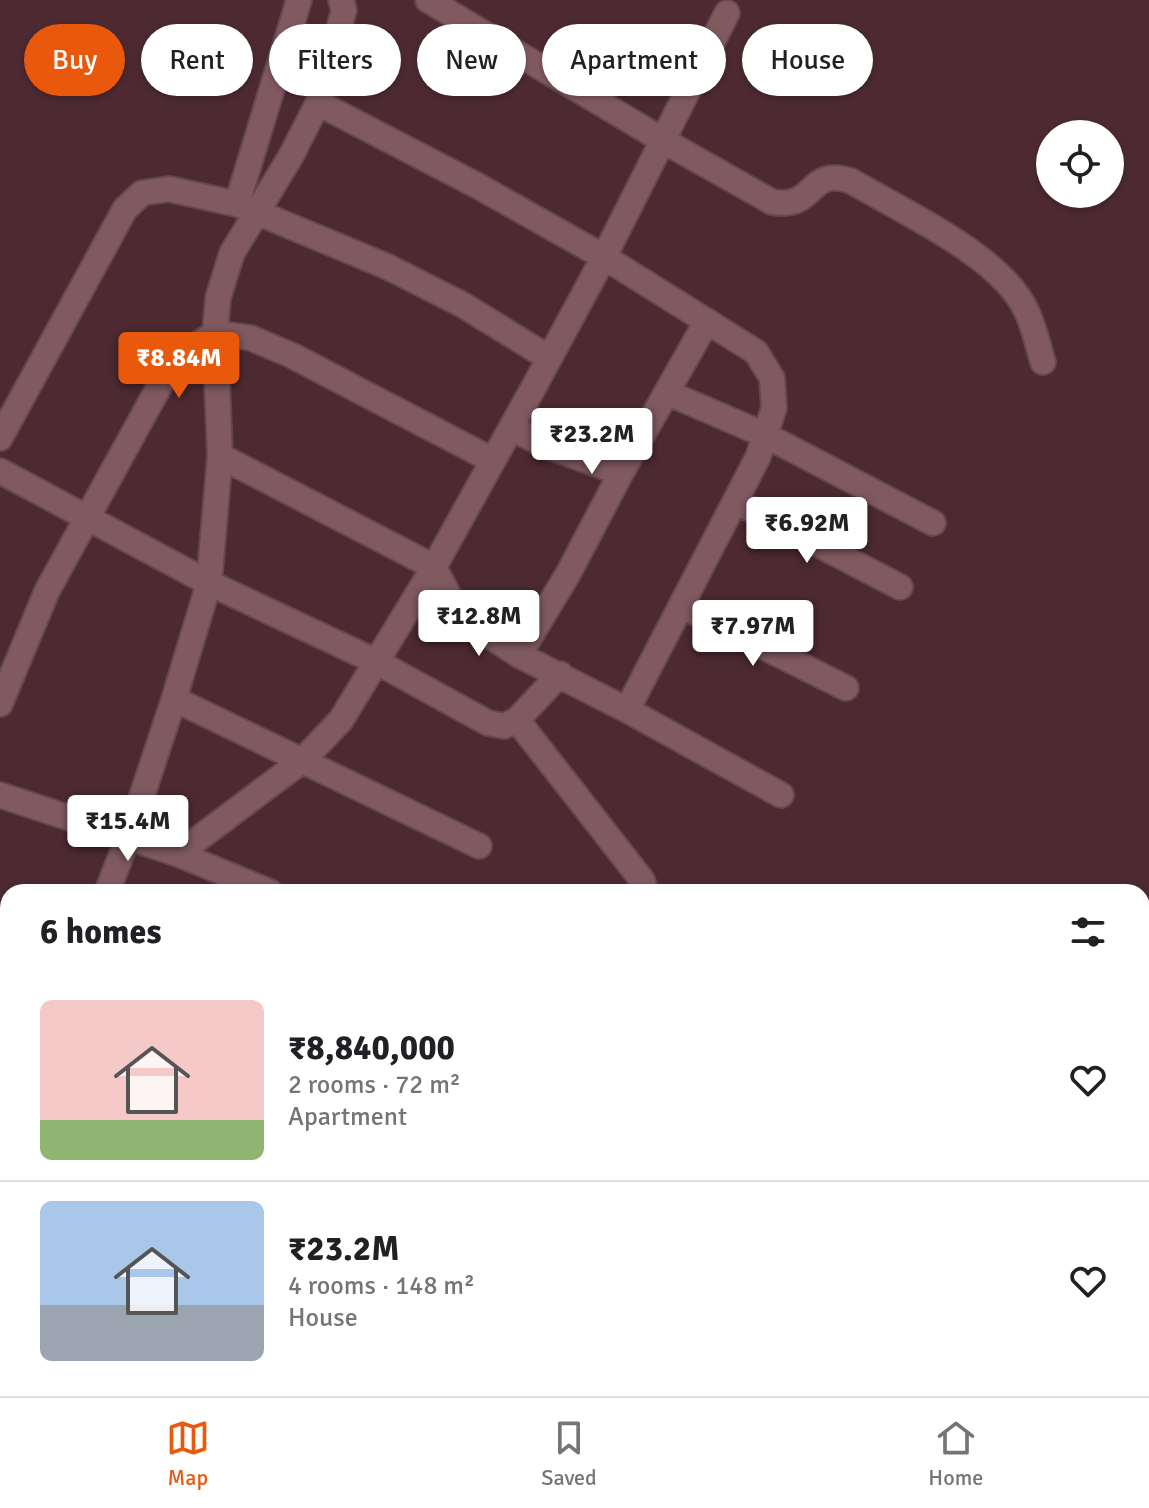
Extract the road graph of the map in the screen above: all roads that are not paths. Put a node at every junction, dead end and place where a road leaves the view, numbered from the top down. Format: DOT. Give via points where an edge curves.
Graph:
graph roads {
  1 [pos="299,0"];
  2 [pos="341,0"];
  3 [pos="428,0"];
  4 [pos="727,13"];
  5 [pos="318,103"];
  6 [pos="664,141"];
  7 [pos="247,207"];
  8 [pos="604,257"];
  9 [pos="707,321"];
  10 [pos="215,333"];
  11 [pos="549,358"];
  12 [pos="1043,362"];
  13 [pos="668,393"];
  14 [pos="511,428"];
  15 [pos="765,435"];
  16 [pos="0,438"];
  17 [pos="220,456"];
  18 [pos="492,460"];
  19 [pos="0,471"];
  20 [pos="621,473"];
  21 [pos="735,501"];
  22 [pos="86,517"];
  23 [pos="933,523"];
  24 [pos="434,567"];
  25 [pos="209,583"];
  26 [pos="900,587"];
  27 [pos="682,606"];
  28 [pos="519,655"];
  29 [pos="377,662"];
  30 [pos="560,674"];
  31 [pos="846,688"];
  32 [pos="174,699"];
  33 [pos="0,704"];
  34 [pos="627,710"];
  35 [pos="517,720"];
  36 [pos="303,760"];
  37 [pos="0,795"];
  38 [pos="781,795"];
  39 [pos="128,838"];
  40 [pos="479,846"];
  41 [pos="178,854"];
  42 [pos="110,884"];
  43 [pos="251,884"];
  44 [pos="643,884"];
  1 -- 7 [label="street"];
  2 -- 5 [label="street" via="344,10"];
  3 -- 6 [label="street"];
  4 -- 6 [label="street"];
  5 -- 7 [label="street" via="291,156"];
  5 -- 8 [label="street"];
  6 -- 8 [label="street"];
  6 -- 12 [label="street" via="772,202 789,205 824,178 851,181 986,261 1027,310"];
  7 -- 10 [label="street" via="218,298"];
  7 -- 11 [label="street" via="400,273"];
  7 -- 16 [label="street" via="169,189 142,193 125,209"];
  8 -- 9 [label="street"];
  8 -- 11 [label="street"];
  9 -- 13 [label="street"];
  9 -- 15 [label="street" via="756,352 772,378 774,408"];
  10 -- 17 [label="street"];
  10 -- 18 [label="street" via="251,338 293,356"];
  10 -- 22 [label="street" via="182,355 165,376"];
  11 -- 14 [label="street"];
  13 -- 15 [label="street"];
  13 -- 20 [label="street"];
  14 -- 18 [label="street"];
  14 -- 20 [label="street"];
  15 -- 21 [label="street"];
  15 -- 23 [label="street"];
  17 -- 24 [label="street"];
  17 -- 25 [label="street"];
  18 -- 24 [label="street"];
  19 -- 22 [label="street"];
  20 -- 28 [label="street"];
  21 -- 26 [label="street"];
  21 -- 27 [label="street"];
  22 -- 25 [label="street"];
  22 -- 33 [label="street" via="47,591"];
  24 -- 28 [label="street" via="451,600 479,629"];
  24 -- 29 [label="street"];
  25 -- 29 [label="street"];
  25 -- 32 [label="street"];
  27 -- 31 [label="street"];
  27 -- 34 [label="street"];
  28 -- 30 [label="street"];
  29 -- 35 [label="street" via="488,723 504,726"];
  29 -- 36 [label="street" via="341,720"];
  30 -- 34 [label="street"];
  30 -- 35 [label="street"];
  32 -- 36 [label="street"];
  32 -- 39 [label="street"];
  34 -- 38 [label="street"];
  35 -- 44 [label="street"];
  36 -- 40 [label="street"];
  36 -- 41 [label="street"];
  37 -- 39 [label="street"];
  39 -- 41 [label="street"];
  39 -- 42 [label="street"];
  41 -- 43 [label="street"];
}
